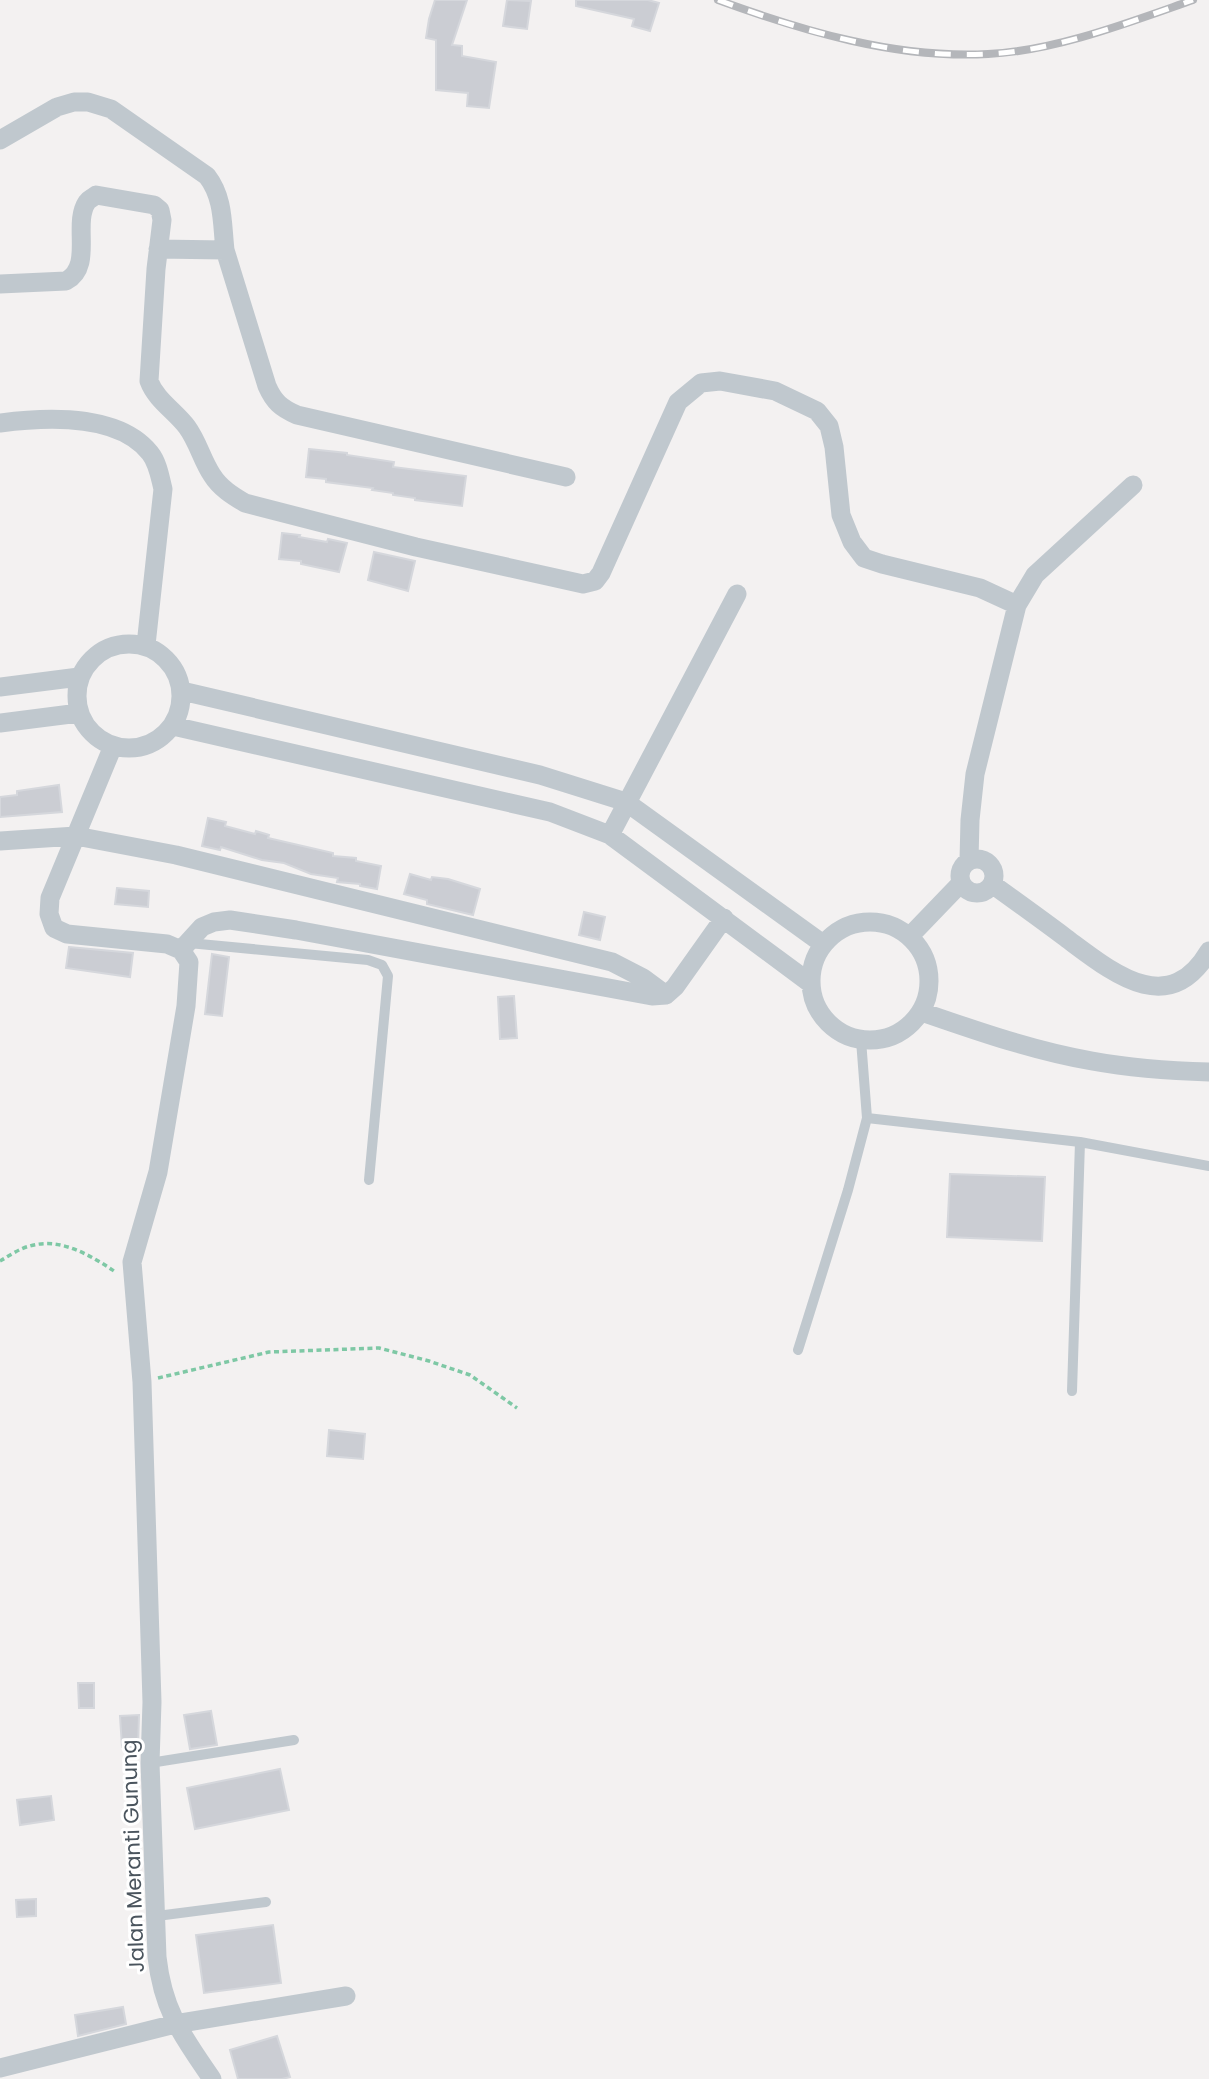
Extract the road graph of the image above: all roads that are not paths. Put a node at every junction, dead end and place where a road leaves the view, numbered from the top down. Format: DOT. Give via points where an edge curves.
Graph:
graph roads {
  1 [pos="0,140"];
  2 [pos="158,249"];
  3 [pos="225,250"];
  4 [pos="0,284"];
  5 [pos="0,423"];
  6 [pos="566,477"];
  7 [pos="1133,485"];
  8 [pos="737,594"];
  9 [pos="1017,605"];
  10 [pos="146,646"];
  11 [pos="79,677"];
  12 [pos="0,687"];
  13 [pos="182,691"];
  14 [pos="79,713"];
  15 [pos="0,723"];
  16 [pos="173,726"];
  17 [pos="113,746"];
  18 [pos="626,802"];
  19 [pos="610,835"];
  20 [pos="76,836"];
  21 [pos="0,841"];
  22 [pos="969,860"];
  23 [pos="961,883"];
  24 [pos="992,884"];
  25 [pos="724,918"];
  26 [pos="910,936"];
  27 [pos="823,944"];
  28 [pos="184,946"];
  29 [pos="1209,951"];
  30 [pos="810,984"];
  31 [pos="666,995"];
  32 [pos="922,1012"];
  33 [pos="861,1040"];
  34 [pos="1209,1072"];
  35 [pos="867,1118"];
  36 [pos="1080,1142"];
  37 [pos="1209,1166"];
  38 [pos="369,1180"];
  39 [pos="797,1350"];
  40 [pos="1073,1391"];
  41 [pos="294,1740"];
  42 [pos="150,1763"];
  43 [pos="266,1902"];
  44 [pos="157,1916"];
  45 [pos="346,1996"];
  46 [pos="175,2024"];
  47 [pos="0,2068"];
  48 [pos="212,2079"];
  1 -- 3 [label="street" via="57,107 88,102 111,109 216,187"];
  2 -- 3 [label="street"];
  2 -- 4 [label="street" via="160,210 96,195 87,202 80,262 72,277"];
  2 -- 9 [label="street" via="149,381 153,392 188,428 212,476 245,503 583,584 595,581 601,573 678,402 701,383 730,382 788,396 817,411 829,426 841,515 864,558 980,588"];
  3 -- 6 [label="street" via="267,386 282,408"];
  5 -- 10 [label="street" via="61,418 108,426 134,437 151,454 163,489"];
  7 -- 9 [label="street" via="1035,575"];
  8 -- 18 [label="street"];
  9 -- 22 [label="street" via="975,774"];
  10 -- 11 [label="street" via="126,643 106,648 90,660"];
  10 -- 13 [label="street" via="164,655 176,671"];
  11 -- 12 [label="street"];
  11 -- 14 [label="street"];
  13 -- 16 [label="street" via="181,709"];
  13 -- 18 [label="street" via="540,775"];
  14 -- 15 [label="street"];
  14 -- 17 [label="street" via="92,734"];
  16 -- 17 [label="street" via="157,741 135,748"];
  16 -- 19 [label="street" via="550,812"];
  17 -- 20 [label="street"];
  18 -- 19 [label="street"];
  18 -- 27 [label="street"];
  19 -- 25 [label="street"];
  20 -- 21 [label="street"];
  20 -- 28 [label="street" via="50,898 54,928 67,934"];
  20 -- 31 [label="street" via="176,855 612,962"];
  22 -- 23 [label="street" via="959,874"];
  22 -- 24 [label="street" via="978,858 992,867"];
  23 -- 24 [label="street" via="977,893"];
  23 -- 26 [label="street"];
  24 -- 29 [label="street" via="1128,981 1152,987 1176,984 1195,972"];
  25 -- 30 [label="street"];
  25 -- 31 [label="street"];
  26 -- 27 [label="street" via="881,922 849,925"];
  26 -- 32 [label="street" via="926,958 931,986"];
  27 -- 30 [label="street"];
  28 -- 31 [label="street" via="202,927 230,920"];
  28 -- 38 [label="lane" via="368,960 382,965 388,976"];
  28 -- 42 [label="street, Jalan Meranti Gunung" via="189,962 186,1006 160,1160 132,1257 142,1382"];
  30 -- 33 [label="street" via="818,1010 836,1030"];
  32 -- 33 [label="street" via="906,1030 885,1039"];
  32 -- 34 [label="street" via="996,1038 1091,1061"];
  33 -- 35 [label="lane"];
  35 -- 36 [label="lane"];
  35 -- 39 [label="lane"];
  36 -- 37 [label="lane"];
  36 -- 40 [label="lane"];
  41 -- 42 [label="lane"];
  42 -- 44 [label="street, Jalan Meranti Gunung"];
  43 -- 44 [label="lane"];
  44 -- 46 [label="street, Jalan Meranti Gunung" via="160,1983"];
  45 -- 46 [label="street"];
  46 -- 47 [label="street"];
  46 -- 48 [label="street, Jalan Meranti Gunung"];
}
